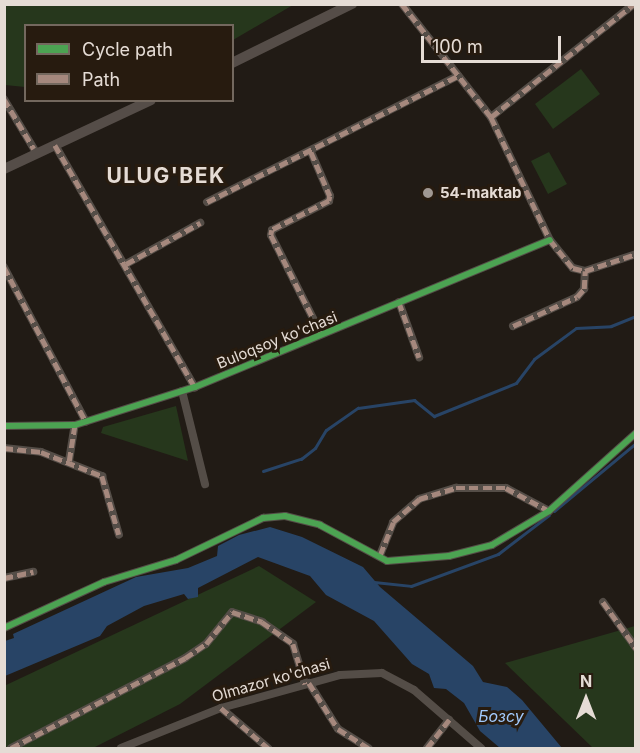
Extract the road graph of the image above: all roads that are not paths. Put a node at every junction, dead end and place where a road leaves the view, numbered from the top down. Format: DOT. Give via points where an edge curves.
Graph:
graph roads {
  1 [pos="339,4"];
  2 [pos="351,4"];
  3 [pos="402,4"];
  4 [pos="634,4"];
  5 [pos="234,56"];
  6 [pos="234,62"];
  7 [pos="458,76"];
  8 [pos="4,99"];
  9 [pos="135,102"];
  10 [pos="147,102"];
  11 [pos="491,117"];
  12 [pos="55,145"];
  13 [pos="34,149"];
  14 [pos="311,152"];
  15 [pos="4,163"];
  16 [pos="4,169"];
  17 [pos="207,202"];
  18 [pos="200,223"];
  19 [pos="550,240"];
  20 [pos="636,254"];
  21 [pos="126,264"];
  22 [pos="5,270"];
  23 [pos="585,271"];
  24 [pos="399,302"];
  25 [pos="513,326"];
  26 [pos="321,334"];
  27 [pos="419,357"];
  28 [pos="195,387"];
  29 [pos="182,391"];
  30 [pos="86,422"];
  31 [pos="75,425"];
  32 [pos="4,426"];
  33 [pos="636,433"];
  34 [pos="4,448"];
  35 [pos="69,461"];
  36 [pos="205,484"];
  37 [pos="549,511"];
  38 [pos="119,535"];
  39 [pos="380,555"];
  40 [pos="33,572"];
  41 [pos="4,578"];
  42 [pos="603,602"];
  43 [pos="4,628"];
  44 [pos="636,648"];
  45 [pos="307,684"];
  46 [pos="221,708"];
  47 [pos="449,720"];
  48 [pos="11,748"];
  49 [pos="121,748"];
  50 [pos="268,748"];
  51 [pos="369,748"];
  52 [pos="427,748"];
  53 [pos="481,748"];
  1 -- 5 [label="main road"];
  2 -- 6 [label="main road"];
  3 -- 7 [label="street"];
  4 -- 11 [label="street"];
  7 -- 11 [label="street"];
  7 -- 14 [label="street"];
  8 -- 13 [label="street"];
  9 -- 13 [label="main road"];
  10 -- 12 [label="main road"];
  11 -- 19 [label="street"];
  12 -- 16 [label="main road"];
  12 -- 21 [label="street"];
  13 -- 15 [label="main road"];
  14 -- 17 [label="street"];
  14 -- 26 [label="street" via="329,201 272,230 271,235"];
  18 -- 21 [label="street"];
  19 -- 23 [label="street" via="573,268"];
  19 -- 24 [label="street, Buloqsoy ko'chasi"];
  20 -- 23 [label="street"];
  21 -- 28 [label="street"];
  22 -- 30 [label="street"];
  23 -- 25 [label="street" via="584,289 576,297"];
  24 -- 26 [label="street, Buloqsoy ko'chasi"];
  24 -- 27 [label="street"];
  26 -- 28 [label="street, Buloqsoy ko'chasi"];
  28 -- 29 [label="street, Buloqsoy ko'chasi"];
  29 -- 30 [label="street, Buloqsoy ko'chasi"];
  29 -- 36 [label="street"];
  30 -- 31 [label="street, Buloqsoy ko'chasi"];
  31 -- 32 [label="street, Buloqsoy ko'chasi"];
  31 -- 35 [label="street"];
  33 -- 37 [label="street"];
  34 -- 35 [label="street" via="17,447"];
  35 -- 38 [label="street" via="102,476"];
  37 -- 39 [label="street" via="492,545 449,556 387,561"];
  37 -- 39 [label="street" via="506,488 456,488 419,499 393,522"];
  39 -- 43 [label="street" via="320,525 285,516 263,519 176,560 104,582"];
  40 -- 41 [label="street"];
  42 -- 44 [label="street"];
  45 -- 46 [label="street, Olmazor ko'chasi"];
  45 -- 47 [label="street, Olmazor ko'chasi" via="340,675 382,673 414,690"];
  45 -- 48 [label="street" via="293,644 262,622 232,612 206,644 185,658"];
  45 -- 51 [label="street" via="338,729"];
  46 -- 49 [label="street, Olmazor ko'chasi"];
  46 -- 50 [label="street"];
  47 -- 52 [label="street"];
  47 -- 53 [label="street, Olmazor ko'chasi"];
}
